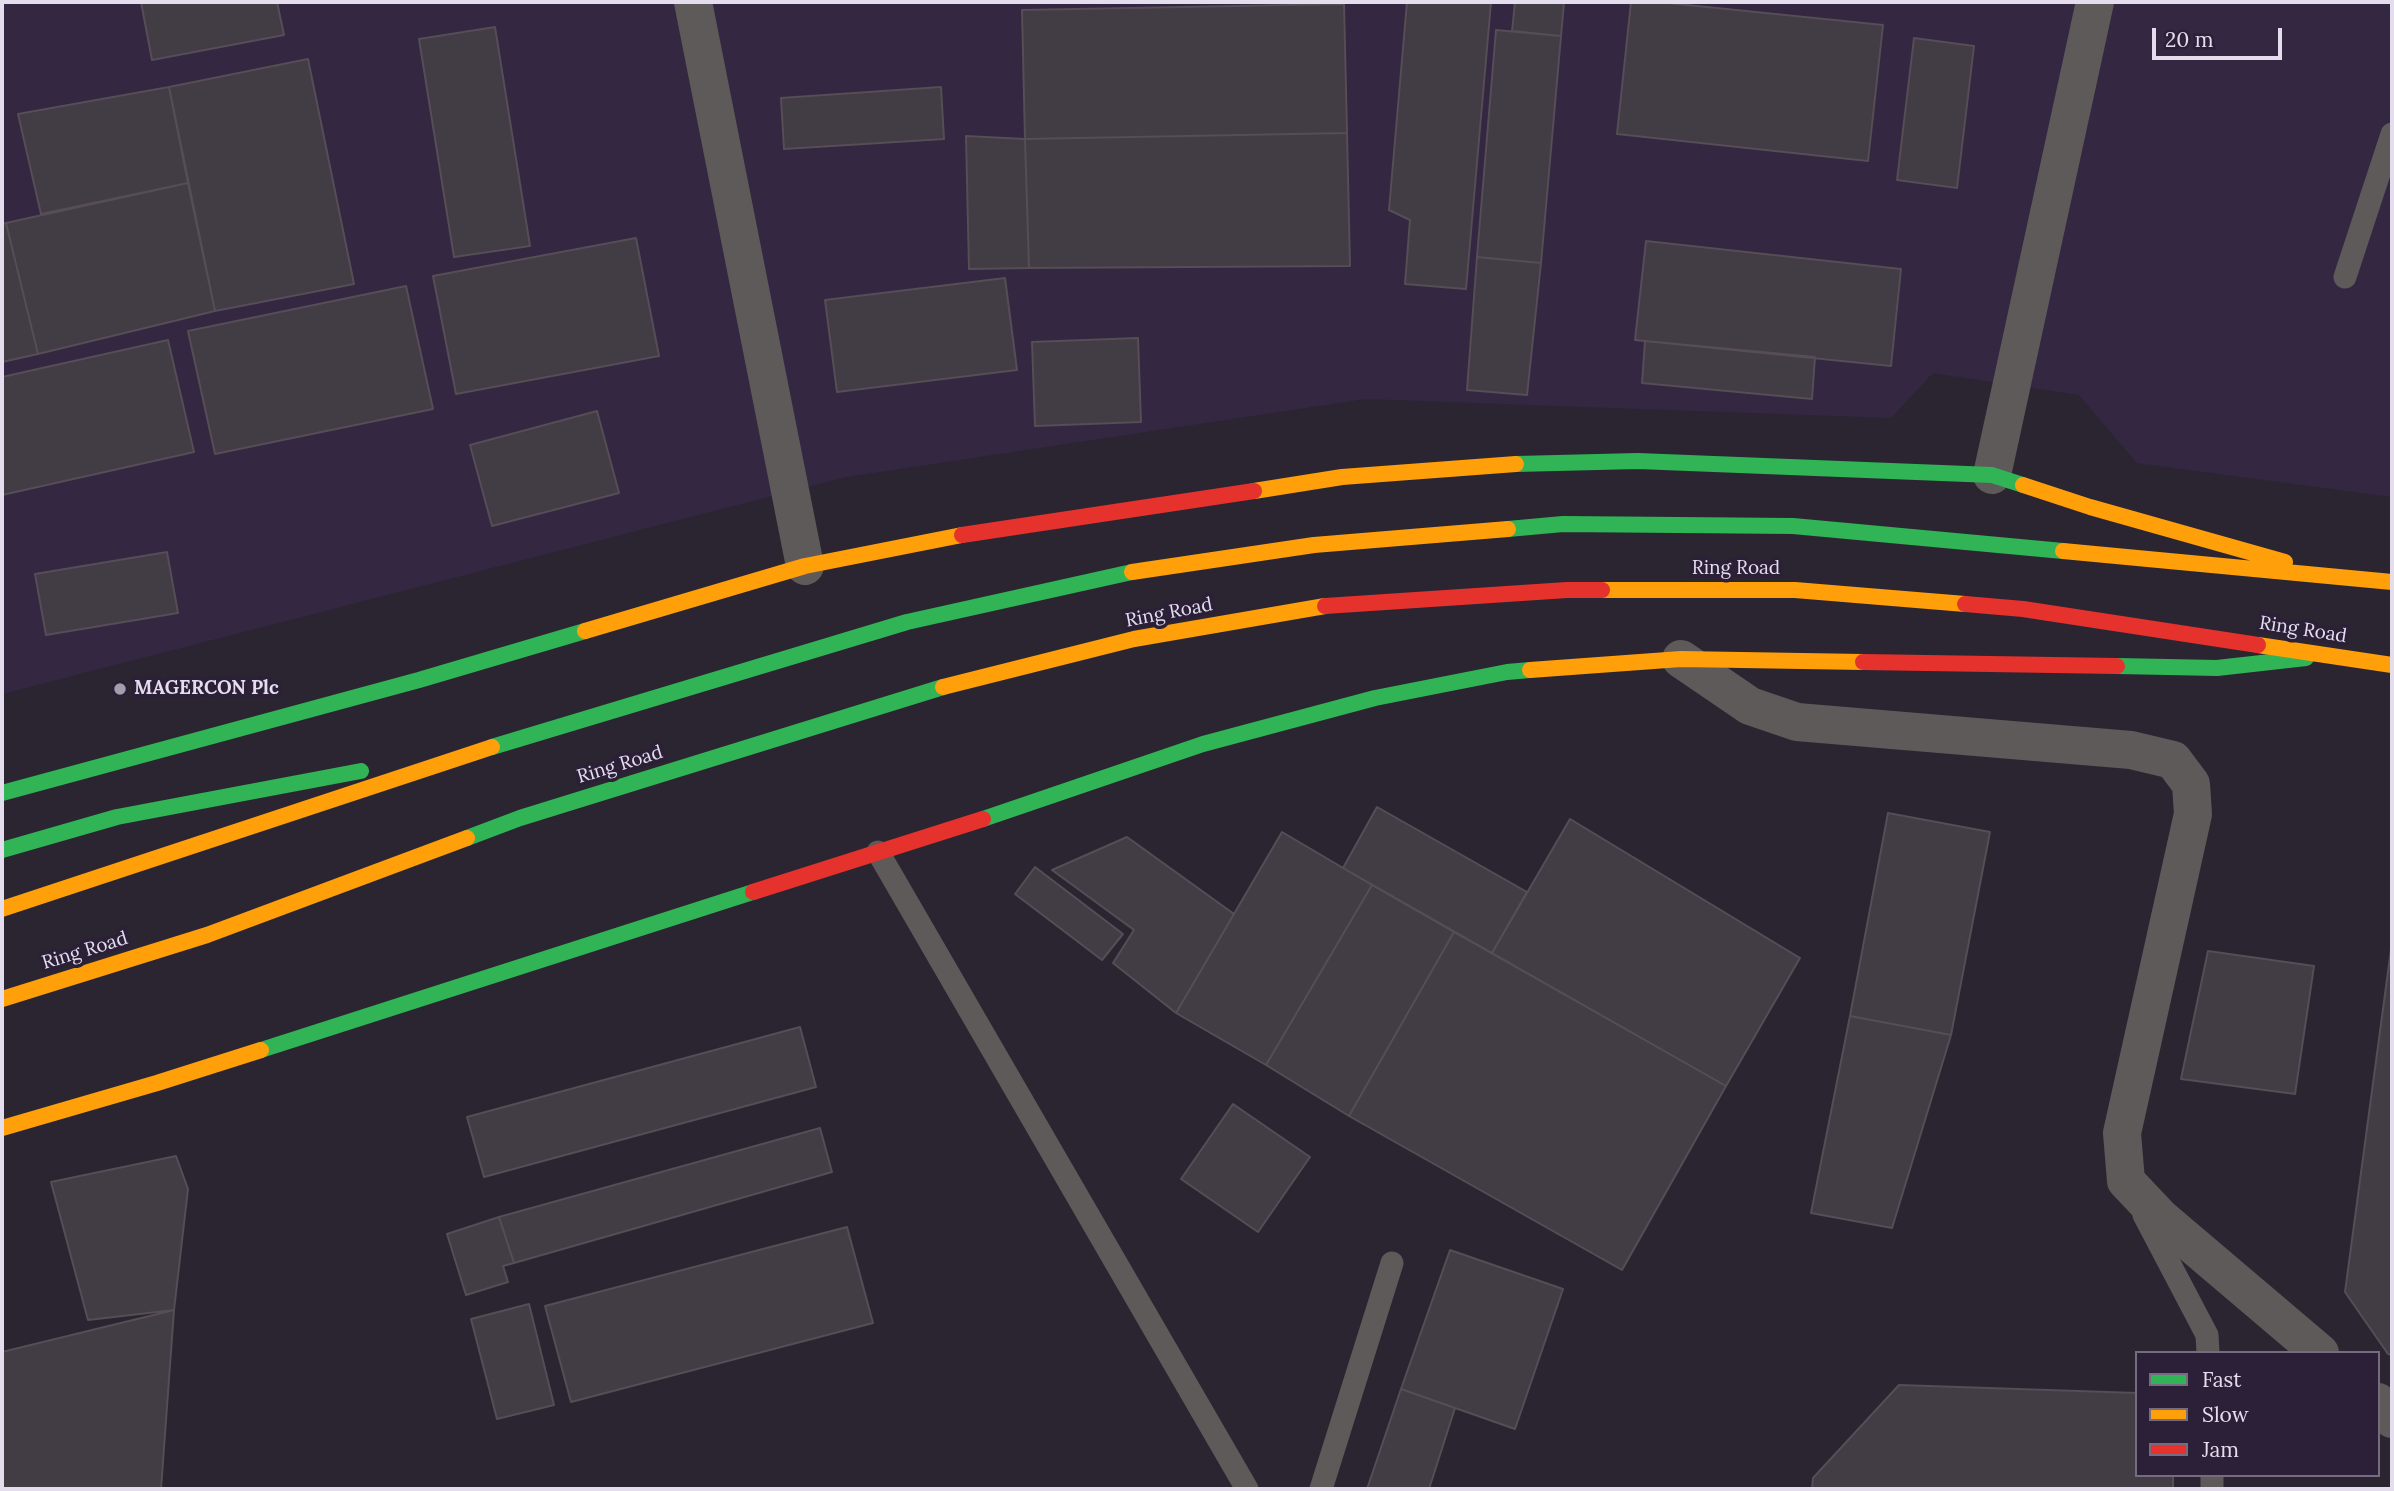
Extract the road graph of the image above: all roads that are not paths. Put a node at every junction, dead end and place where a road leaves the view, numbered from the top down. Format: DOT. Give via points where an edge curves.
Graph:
graph roads {
  1 [pos="693,2"];
  2 [pos="2095,2"];
  3 [pos="2392,134"];
  4 [pos="2345,277"];
  5 [pos="1992,474"];
  6 [pos="805,566"];
  7 [pos="2331,575"];
  8 [pos="2392,582"];
  9 [pos="2332,655"];
  10 [pos="1681,660"];
  11 [pos="2392,665"];
  12 [pos="477,752"];
  13 [pos="2,793"];
  14 [pos="2,850"];
  15 [pos="878,852"];
  16 [pos="2,909"];
  17 [pos="2,999"];
  18 [pos="2,1128"];
  19 [pos="2126,1181"];
  20 [pos="1392,1263"];
  21 [pos="2208,1351"];
  22 [pos="2318,1351"];
  23 [pos="2380,1404"];
  24 [pos="2392,1419"];
  25 [pos="1247,1489"];
  26 [pos="1321,1489"];
  1 -- 6 [label="street"];
  2 -- 5 [label="street"];
  3 -- 4 [label="lane"];
  5 -- 6 [label="main road" via="1638,461 1484,465 1315,481 963,535"];
  5 -- 7 [label="main road" via="2090,507"];
  6 -- 13 [label="main road" via="419,680"];
  7 -- 8 [label="main road"];
  7 -- 12 [label="main road" via="1793,526 1563,524 1314,545 1138,571 907,622"];
  9 -- 10 [label="main road" via="2217,668"];
  9 -- 11 [label="main road, Ring Road"];
  9 -- 17 [label="main road, Ring Road" via="2023,609 1795,590 1567,590 1335,604 1134,639 919,693 520,818 207,935"];
  10 -- 15 [label="main road" via="1507,672 1375,698 1203,744"];
  10 -- 19 [label="street" via="1750,706 1797,722 2131,750 2173,760 2191,784 2193,814 2122,1133"];
  12 -- 14 [label="main road" via="117,817"];
  12 -- 16 [label="main road"];
  15 -- 18 [label="main road" via="157,1083"];
  15 -- 25 [label="lane"];
  19 -- 21 [label="lane" via="2207,1335"];
  19 -- 22 [label="street" via="2161,1218"];
  20 -- 26 [label="lane"];
  23 -- 24 [label="street"];
}
